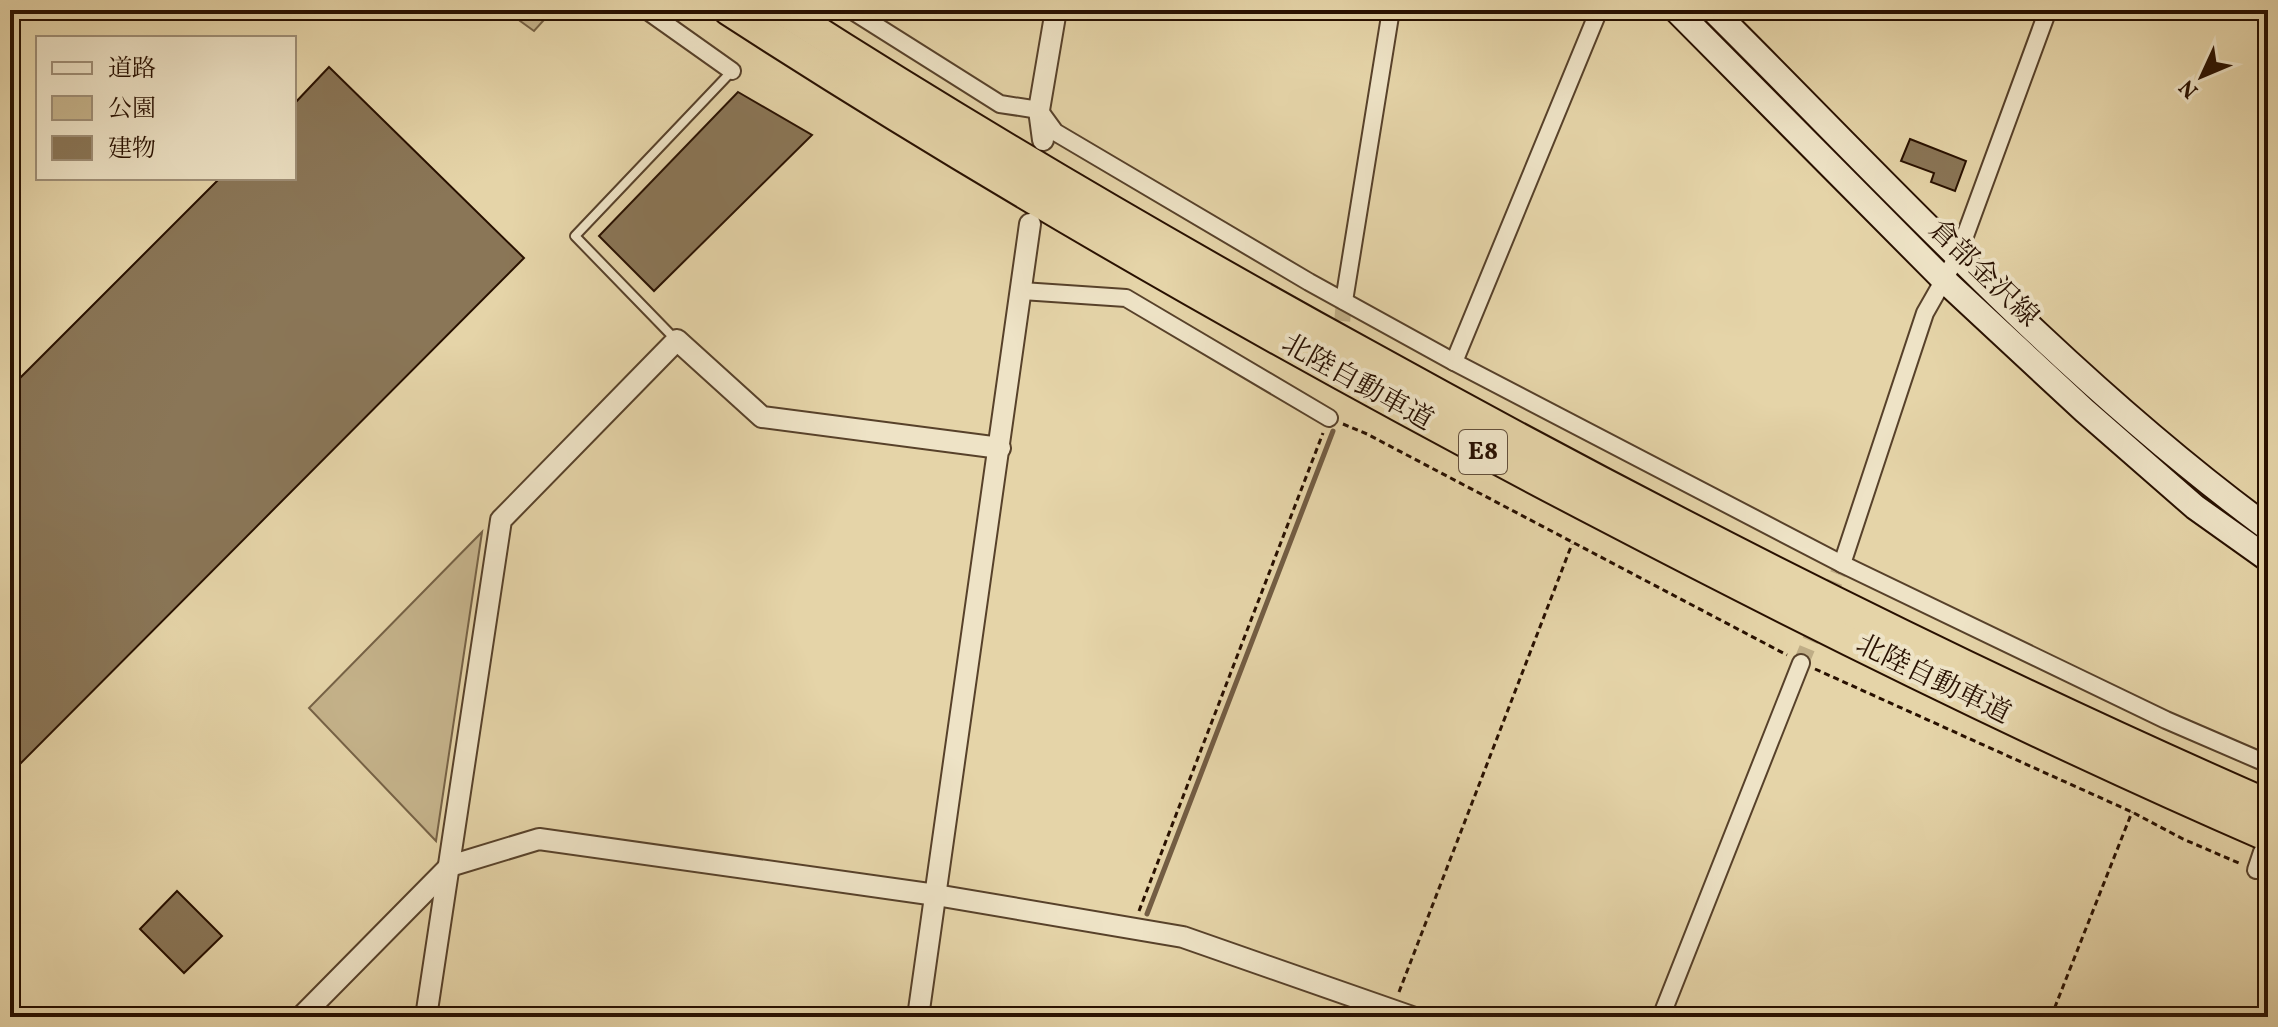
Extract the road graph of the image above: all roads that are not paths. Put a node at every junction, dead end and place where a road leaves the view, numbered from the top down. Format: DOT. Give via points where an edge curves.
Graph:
graph roads {
  1 [pos="729,10"];
  2 [pos="783,10"];
  3 [pos="851,10"];
  4 [pos="1056,10"];
  5 [pos="1391,10"];
  6 [pos="1599,10"];
  7 [pos="1676,10"];
  8 [pos="1713,10"];
  9 [pos="2048,10"];
  10 [pos="649,11"];
  11 [pos="732,71"];
  12 [pos="1039,110"];
  13 [pos="1043,140"];
  14 [pos="1030,224"];
  15 [pos="1958,255"];
  16 [pos="1945,281"];
  17 [pos="1022,291"];
  18 [pos="1344,301"];
  19 [pos="677,340"];
  20 [pos="1454,362"];
  21 [pos="1329,418"];
  22 [pos="1000,448"];
  23 [pos="2268,528"];
  24 [pos="2268,559"];
  25 [pos="1842,564"];
  26 [pos="1801,663"];
  27 [pos="2268,764"];
  28 [pos="2268,805"];
  29 [pos="2265,844"];
  30 [pos="450,866"];
  31 [pos="2256,870"];
  32 [pos="936,895"];
  33 [pos="1390,1013"];
  34 [pos="301,1017"];
  35 [pos="426,1017"];
  36 [pos="918,1017"];
  37 [pos="1412,1017"];
  38 [pos="1661,1017"];
  1 -- 29 [label="highway, 北陸自動車道 / E8" via="1003,181 1447,433 1713,572"];
  2 -- 28 [label="highway, 北陸自動車道 / E8" via="1198,261 1475,416 1943,655"];
  3 -- 12 [label="street" via="1000,104"];
  4 -- 12 [label="street"];
  5 -- 18 [label="street"];
  6 -- 20 [label="street"];
  7 -- 16 [label="main road, 倉部金沢線"];
  8 -- 15 [label="main road, 倉部金沢線"];
  9 -- 15 [label="street"];
  10 -- 11 [label="street"];
  11 -- 19 [label="lane" via="575,236"];
  12 -- 13 [label="street"];
  12 -- 18 [label="street" via="1055,132"];
  14 -- 17 [label="street"];
  15 -- 16 [label="street"];
  15 -- 23 [label="main road, 倉部金沢線" via="2101,394"];
  16 -- 24 [label="main road, 倉部金沢線" via="2195,507"];
  16 -- 25 [label="street" via="1925,313"];
  17 -- 21 [label="street" via="1126,298"];
  17 -- 22 [label="street"];
  18 -- 20 [label="street"];
  19 -- 22 [label="street" via="762,417"];
  19 -- 30 [label="street" via="501,520"];
  20 -- 25 [label="street"];
  22 -- 32 [label="street"];
  25 -- 27 [label="street"];
  26 -- 38 [label="street"];
  29 -- 31 [label="street"];
  30 -- 32 [label="street" via="539,839"];
  30 -- 34 [label="street"];
  30 -- 35 [label="street"];
  32 -- 33 [label="street" via="1183,937"];
  32 -- 36 [label="street"];
  33 -- 37 [label="street"];
}
